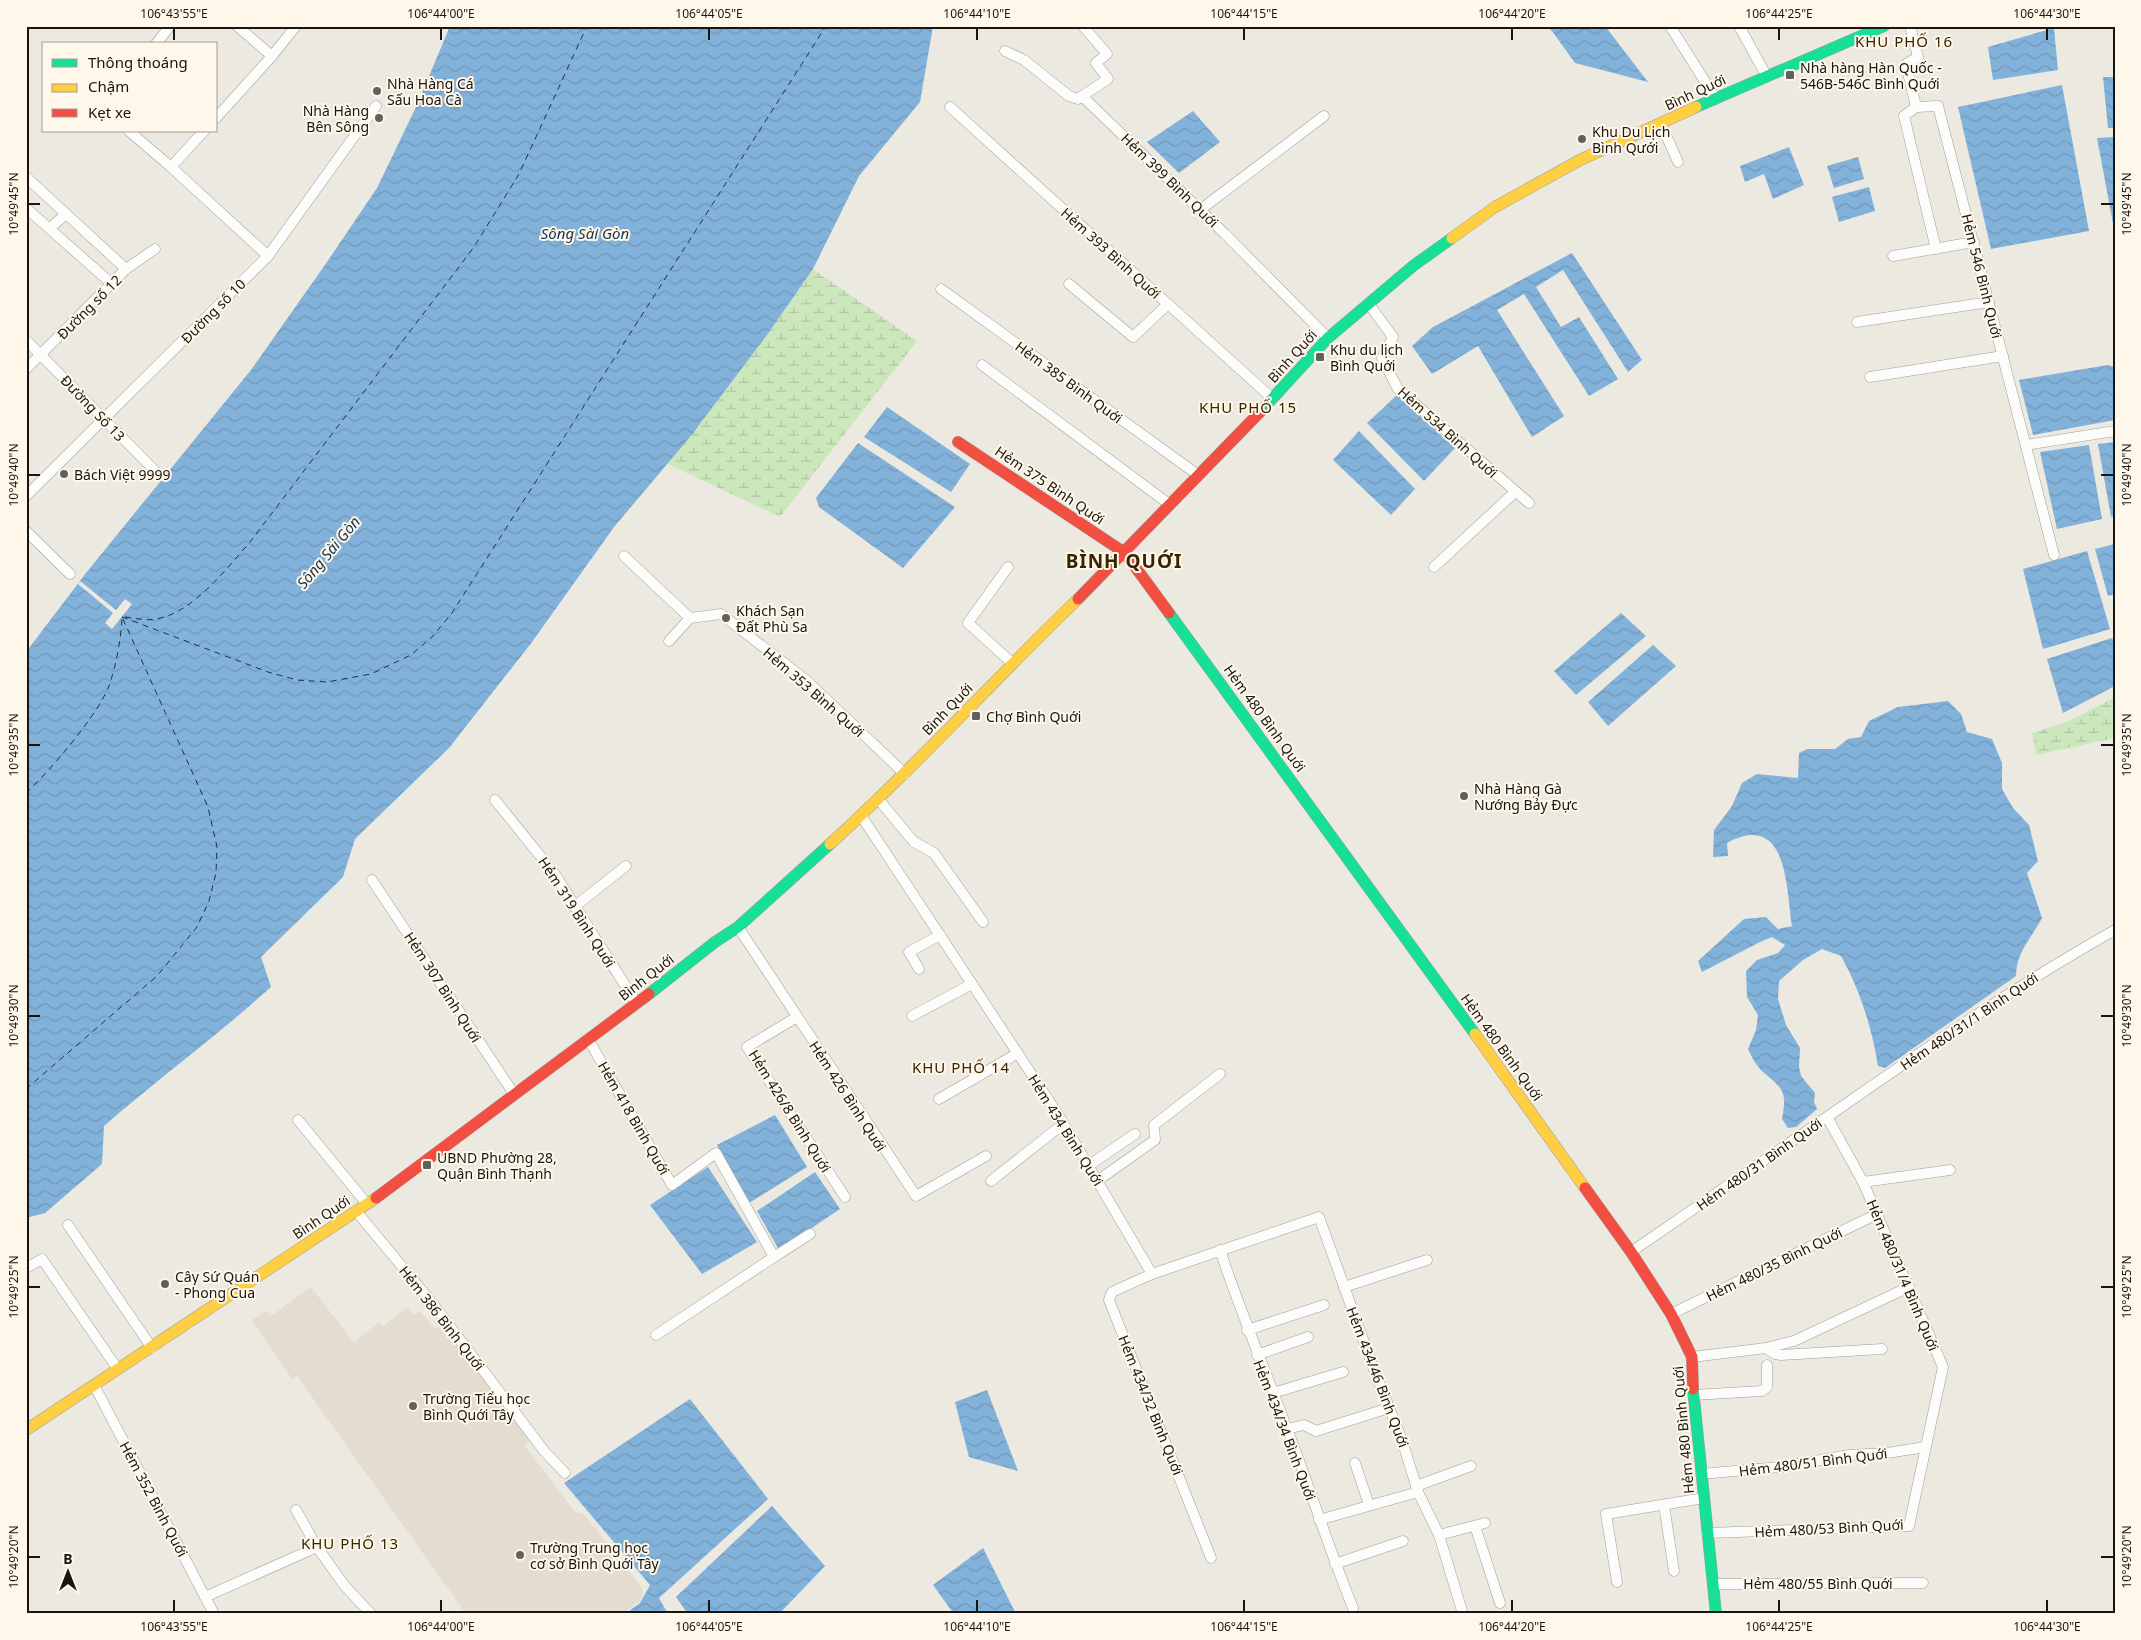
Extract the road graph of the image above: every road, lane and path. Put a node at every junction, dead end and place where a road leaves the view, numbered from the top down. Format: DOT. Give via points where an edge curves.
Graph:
graph roads {
  1 [pos="170,26"];
  2 [pos="237,26"];
  3 [pos="296,26"];
  4 [pos="1083,26"];
  5 [pos="1670,26"];
  6 [pos="1739,26"];
  7 [pos="1851,26"];
  8 [pos="1884,26"];
  9 [pos="1910,26"];
  10 [pos="1855,38"];
  11 [pos="158,42"];
  12 [pos="1005,51"];
  13 [pos="272,56"];
  14 [pos="1766,75"];
  15 [pos="1082,96"];
  16 [pos="1716,99"];
  17 [pos="376,106"];
  18 [pos="950,106"];
  19 [pos="1916,107"];
  20 [pos="218,116"];
  21 [pos="1324,116"];
  22 [pos="1661,124"];
  23 [pos="130,132"];
  24 [pos="203,132"];
  25 [pos="1678,162"];
  26 [pos="172,167"];
  27 [pos="26,177"];
  28 [pos="26,208"];
  29 [pos="1200,210"];
  30 [pos="66,214"];
  31 [pos="50,228"];
  32 [pos="1974,242"];
  33 [pos="155,249"];
  34 [pos="1936,249"];
  35 [pos="268,256"];
  36 [pos="1893,256"];
  37 [pos="126,269"];
  38 [pos="112,284"];
  39 [pos="1069,284"];
  40 [pos="941,289"];
  41 [pos="1989,302"];
  42 [pos="1368,303"];
  43 [pos="1168,304"];
  44 [pos="1857,322"];
  45 [pos="1328,338"];
  46 [pos="26,340"];
  47 [pos="42,355"];
  48 [pos="2003,356"];
  49 [pos="982,365"];
  50 [pos="26,369"];
  51 [pos="1870,378"];
  52 [pos="1273,399"];
  53 [pos="104,420"];
  54 [pos="2115,431"];
  55 [pos="958,442"];
  56 [pos="2026,445"];
  57 [pos="1198,475"];
  58 [pos="160,476"];
  59 [pos="1515,492"];
  60 [pos="26,496"];
  61 [pos="1528,503"];
  62 [pos="1169,504"];
  63 [pos="26,531"];
  64 [pos="1125,553"];
  65 [pos="2054,555"];
  66 [pos="624,556"];
  67 [pos="1008,567"];
  68 [pos="1434,567"];
  69 [pos="70,574"];
  70 [pos="690,618"];
  71 [pos="669,640"];
  72 [pos="1012,663"];
  73 [pos="906,774"];
  74 [pos="495,800"];
  75 [pos="879,800"];
  76 [pos="862,817"];
  77 [pos="626,866"];
  78 [pos="372,880"];
  79 [pos="574,907"];
  80 [pos="983,922"];
  81 [pos="738,927"];
  82 [pos="2115,930"];
  83 [pos="940,935"];
  84 [pos="919,969"];
  85 [pos="972,984"];
  86 [pos="637,1004"];
  87 [pos="912,1016"];
  88 [pos="797,1017"];
  89 [pos="588,1039"];
  90 [pos="1018,1053"];
  91 [pos="1220,1074"];
  92 [pos="514,1094"];
  93 [pos="939,1099"];
  94 [pos="1827,1117"];
  95 [pos="298,1120"];
  96 [pos="1064,1124"];
  97 [pos="1135,1134"];
  98 [pos="986,1156"];
  99 [pos="1088,1166"];
  100 [pos="1950,1170"];
  101 [pos="991,1181"];
  102 [pos="1097,1181"];
  103 [pos="1863,1182"];
  104 [pos="845,1197"];
  105 [pos="367,1204"];
  106 [pos="356,1211"];
  107 [pos="1877,1214"];
  108 [pos="68,1225"];
  109 [pos="810,1234"];
  110 [pos="1220,1250"];
  111 [pos="1631,1252"];
  112 [pos="774,1256"];
  113 [pos="1427,1260"];
  114 [pos="26,1268"];
  115 [pos="1152,1274"];
  116 [pos="1344,1287"];
  117 [pos="1909,1287"];
  118 [pos="1324,1305"];
  119 [pos="1671,1314"];
  120 [pos="1247,1330"];
  121 [pos="656,1336"];
  122 [pos="1308,1337"];
  123 [pos="152,1348"];
  124 [pos="1766,1348"];
  125 [pos="1882,1349"];
  126 [pos="1257,1354"];
  127 [pos="1692,1356"];
  128 [pos="1767,1365"];
  129 [pos="1943,1367"];
  130 [pos="117,1368"];
  131 [pos="1343,1372"];
  132 [pos="94,1385"];
  133 [pos="1273,1393"];
  134 [pos="1693,1395"];
  135 [pos="1389,1408"];
  136 [pos="1287,1429"];
  137 [pos="26,1430"];
  138 [pos="1925,1447"];
  139 [pos="1354,1462"];
  140 [pos="1471,1466"];
  141 [pos="565,1473"];
  142 [pos="1701,1474"];
  143 [pos="1417,1489"];
  144 [pos="1704,1498"];
  145 [pos="1369,1505"];
  146 [pos="1664,1505"];
  147 [pos="296,1510"];
  148 [pos="1320,1520"];
  149 [pos="1485,1523"];
  150 [pos="1475,1526"];
  151 [pos="1708,1533"];
  152 [pos="1439,1535"];
  153 [pos="1403,1542"];
  154 [pos="318,1546"];
  155 [pos="1211,1558"];
  156 [pos="1335,1564"];
  157 [pos="1674,1571"];
  158 [pos="1617,1582"];
  159 [pos="1924,1583"];
  160 [pos="1713,1584"];
  161 [pos="205,1597"];
  162 [pos="1500,1603"];
  163 [pos="1353,1608"];
  164 [pos="214,1614"];
  165 [pos="371,1614"];
  166 [pos="1463,1614"];
  167 [pos="1716,1614"];
  1 -- 11 [label="street"];
  2 -- 13 [label="street"];
  3 -- 13 [label="street"];
  4 -- 15 [label="street" via="1107,54 1096,63 1108,79"];
  5 -- 16 [label="street"];
  6 -- 14 [label="street"];
  7 -- 10 [label="street"];
  8 -- 10 [label="main road, Bình Quới"];
  9 -- 19 [label="street" via="1918,57 1906,64"];
  10 -- 14 [label="main road, Bình Quới"];
  12 -- 15 [label="street" via="1024,60 1069,96 1078,99"];
  13 -- 20 [label="street"];
  14 -- 16 [label="main road, Bình Quới"];
  15 -- 29 [label="street, Hẻm 399 Bình Quới"];
  16 -- 22 [label="main road, Bình Quới"];
  17 -- 35 [label="street, Đường số 10"];
  18 -- 43 [label="street, Hẻm 393 Bình Quới"];
  19 -- 32 [label="street, Hẻm 546 Bình Quới" via="1938,106"];
  19 -- 34 [label="street" via="1904,116"];
  21 -- 29 [label="street"];
  22 -- 25 [label="street"];
  22 -- 42 [label="main road, Bình Quới" via="1580,160 1495,206"];
  23 -- 26 [label="street"];
  24 -- 26 [label="street"];
  26 -- 35 [label="street"];
  27 -- 30 [label="street"];
  28 -- 31 [label="street"];
  29 -- 45 [label="street, Hẻm 399 Bình Quới"];
  30 -- 31 [label="street"];
  30 -- 37 [label="street"];
  31 -- 38 [label="street"];
  32 -- 34 [label="street"];
  32 -- 41 [label="street, Hẻm 546 Bình Quới"];
  33 -- 37 [label="street, Đường số 12"];
  34 -- 36 [label="street"];
  35 -- 53 [label="street, Đường số 10"];
  37 -- 38 [label="street, Đường số 12"];
  38 -- 47 [label="street, Đường số 12"];
  39 -- 43 [label="street" via="1133,338"];
  40 -- 57 [label="street, Hẻm 385 Bình Quới"];
  41 -- 44 [label="street"];
  41 -- 48 [label="street, Hẻm 546 Bình Quới"];
  42 -- 45 [label="main road, Bình Quới"];
  42 -- 59 [label="street, Hẻm 534 Bình Quới" via="1393,337 1382,358 1398,389"];
  43 -- 52 [label="street, Hẻm 393 Bình Quới"];
  45 -- 52 [label="main road, Bình Quới"];
  46 -- 47 [label="street, Đường Số 13"];
  47 -- 50 [label="street, Đường số 12"];
  47 -- 53 [label="street, Đường Số 13"];
  48 -- 51 [label="street"];
  48 -- 56 [label="street, Hẻm 546 Bình Quới"];
  49 -- 62 [label="street"];
  52 -- 57 [label="main road, Bình Quới"];
  53 -- 58 [label="street, Đường Số 13"];
  53 -- 60 [label="street, Đường số 10"];
  54 -- 56 [label="street"];
  55 -- 64 [label="main road, Hẻm 375 Bình Quới"];
  56 -- 65 [label="street, Hẻm 546 Bình Quới"];
  57 -- 62 [label="main road, Bình Quới"];
  59 -- 61 [label="street, Hẻm 534 Bình Quới"];
  59 -- 68 [label="street"];
  62 -- 64 [label="main road, Bình Quới"];
  63 -- 69 [label="street"];
  64 -- 72 [label="main road, Bình Quới"];
  64 -- 111 [label="main road, Hẻm 480 Bình Quới"];
  66 -- 70 [label="street"];
  67 -- 72 [label="street" via="968,623"];
  70 -- 71 [label="street"];
  70 -- 73 [label="street, Hẻm 353 Bình Quới" via="721,614 807,682"];
  72 -- 73 [label="main road, Bình Quới"];
  73 -- 75 [label="main road, Bình Quới"];
  74 -- 79 [label="street, Hẻm 319 Bình Quới" via="548,865"];
  75 -- 76 [label="main road, Bình Quới"];
  75 -- 80 [label="street" via="914,842 934,853"];
  76 -- 81 [label="main road, Bình Quới"];
  76 -- 83 [label="street, Hẻm 434 Bình Quới"];
  77 -- 79 [label="street"];
  78 -- 92 [label="street, Hẻm 307 Bình Quới"];
  79 -- 86 [label="street, Hẻm 319 Bình Quới"];
  81 -- 86 [label="main road, Bình Quới"];
  81 -- 88 [label="street, Hẻm 426 Bình Quới"];
  82 -- 94 [label="street, Hẻm 480/31/1 Bình Quới" via="2052,965"];
  83 -- 84 [label="street" via="909,952"];
  83 -- 85 [label="street, Hẻm 434 Bình Quới"];
  85 -- 87 [label="street"];
  85 -- 90 [label="street, Hẻm 434 Bình Quới"];
  86 -- 89 [label="main road, Bình Quới"];
  88 -- 98 [label="street, Hẻm 426 Bình Quới" via="916,1196"];
  88 -- 104 [label="street, Hẻm 426/8 Bình Quới" via="748,1047"];
  89 -- 92 [label="main road, Bình Quới"];
  89 -- 112 [label="street, Hẻm 418 Bình Quới" via="672,1185 716,1153"];
  90 -- 93 [label="street"];
  90 -- 96 [label="street, Hẻm 434 Bình Quới"];
  91 -- 102 [label="street" via="1154,1125 1155,1140"];
  92 -- 105 [label="main road, Bình Quới"];
  94 -- 103 [label="street, Hẻm 480/31 Bình Quới"];
  94 -- 111 [label="street, Hẻm 480/31 Bình Quới"];
  95 -- 105 [label="street"];
  96 -- 99 [label="street, Hẻm 434 Bình Quới"];
  96 -- 101 [label="street"];
  97 -- 99 [label="street"];
  99 -- 102 [label="street, Hẻm 434 Bình Quới"];
  100 -- 103 [label="street"];
  102 -- 115 [label="street, Hẻm 434 Bình Quới"];
  103 -- 107 [label="street, Hẻm 480/31/4 Bình Quới"];
  105 -- 106 [label="main road, Bình Quới"];
  106 -- 123 [label="main road, Bình Quới"];
  106 -- 141 [label="street, Hẻm 386 Bình Quới" via="433,1304 545,1452"];
  107 -- 117 [label="street, Hẻm 480/31/4 Bình Quới"];
  107 -- 119 [label="street, Hẻm 480/35 Bình Quới"];
  108 -- 123 [label="street"];
  109 -- 112 [label="street"];
  110 -- 115 [label="street"];
  110 -- 116 [label="street, Hẻm 434/46 Bình Quới" via="1319,1217"];
  110 -- 120 [label="street, Hẻm 434/34 Bình Quới"];
  111 -- 119 [label="main road, Hẻm 480 Bình Quới"];
  112 -- 121 [label="street"];
  113 -- 116 [label="street"];
  114 -- 130 [label="street" via="42,1260"];
  115 -- 155 [label="street, Hẻm 434/32 Bình Quới" via="1112,1292 1110,1300"];
  116 -- 135 [label="street, Hẻm 434/46 Bình Quới"];
  117 -- 124 [label="street" via="1794,1341"];
  117 -- 129 [label="street, Hẻm 480/31/4 Bình Quới"];
  118 -- 120 [label="street"];
  119 -- 127 [label="main road, Hẻm 480 Bình Quới"];
  120 -- 126 [label="street, Hẻm 434/34 Bình Quới"];
  122 -- 126 [label="street"];
  123 -- 130 [label="main road, Bình Quới"];
  124 -- 125 [label="street" via="1781,1355"];
  124 -- 127 [label="street"];
  126 -- 133 [label="street, Hẻm 434/34 Bình Quới"];
  127 -- 134 [label="main road, Hẻm 480 Bình Quới"];
  128 -- 134 [label="street" via="1767,1386 1762,1391"];
  129 -- 138 [label="street, Hẻm 480/53 Bình Quới"];
  130 -- 132 [label="main road, Bình Quới"];
  131 -- 133 [label="street"];
  132 -- 137 [label="main road, Bình Quới"];
  132 -- 161 [label="street, Hẻm 352 Bình Quới"];
  133 -- 136 [label="street, Hẻm 434/34 Bình Quới"];
  134 -- 142 [label="main road, Hẻm 480 Bình Quới"];
  135 -- 136 [label="street" via="1316,1431 1304,1424"];
  135 -- 143 [label="street, Hẻm 434/46 Bình Quới"];
  136 -- 148 [label="street, Hẻm 434/34 Bình Quới"];
  138 -- 142 [label="street, Hẻm 480/51 Bình Quới" via="1848,1455 1782,1467"];
  138 -- 151 [label="street, Hẻm 480/53 Bình Quới" via="1909,1526"];
  139 -- 145 [label="street"];
  140 -- 143 [label="street"];
  142 -- 144 [label="main road, Hẻm 480 Bình Quới"];
  143 -- 145 [label="street"];
  143 -- 152 [label="street, Hẻm 434/46 Bình Quới"];
  144 -- 146 [label="street"];
  144 -- 151 [label="main road, Hẻm 480 Bình Quới"];
  145 -- 148 [label="street"];
  146 -- 157 [label="street"];
  146 -- 158 [label="street" via="1606,1514"];
  147 -- 154 [label="street"];
  148 -- 156 [label="street, Hẻm 434/34 Bình Quới"];
  149 -- 150 [label="street"];
  150 -- 152 [label="street"];
  150 -- 162 [label="street"];
  151 -- 160 [label="main road, Hẻm 480 Bình Quới"];
  152 -- 166 [label="street, Hẻm 434/46 Bình Quới"];
  153 -- 156 [label="street"];
  154 -- 161 [label="street"];
  154 -- 165 [label="street" via="344,1585"];
  156 -- 163 [label="street, Hẻm 434/34 Bình Quới"];
  159 -- 160 [label="street, Hẻm 480/55 Bình Quới"];
  160 -- 167 [label="main road, Hẻm 480 Bình Quới"];
  161 -- 164 [label="street, Hẻm 352 Bình Quới"];
}
